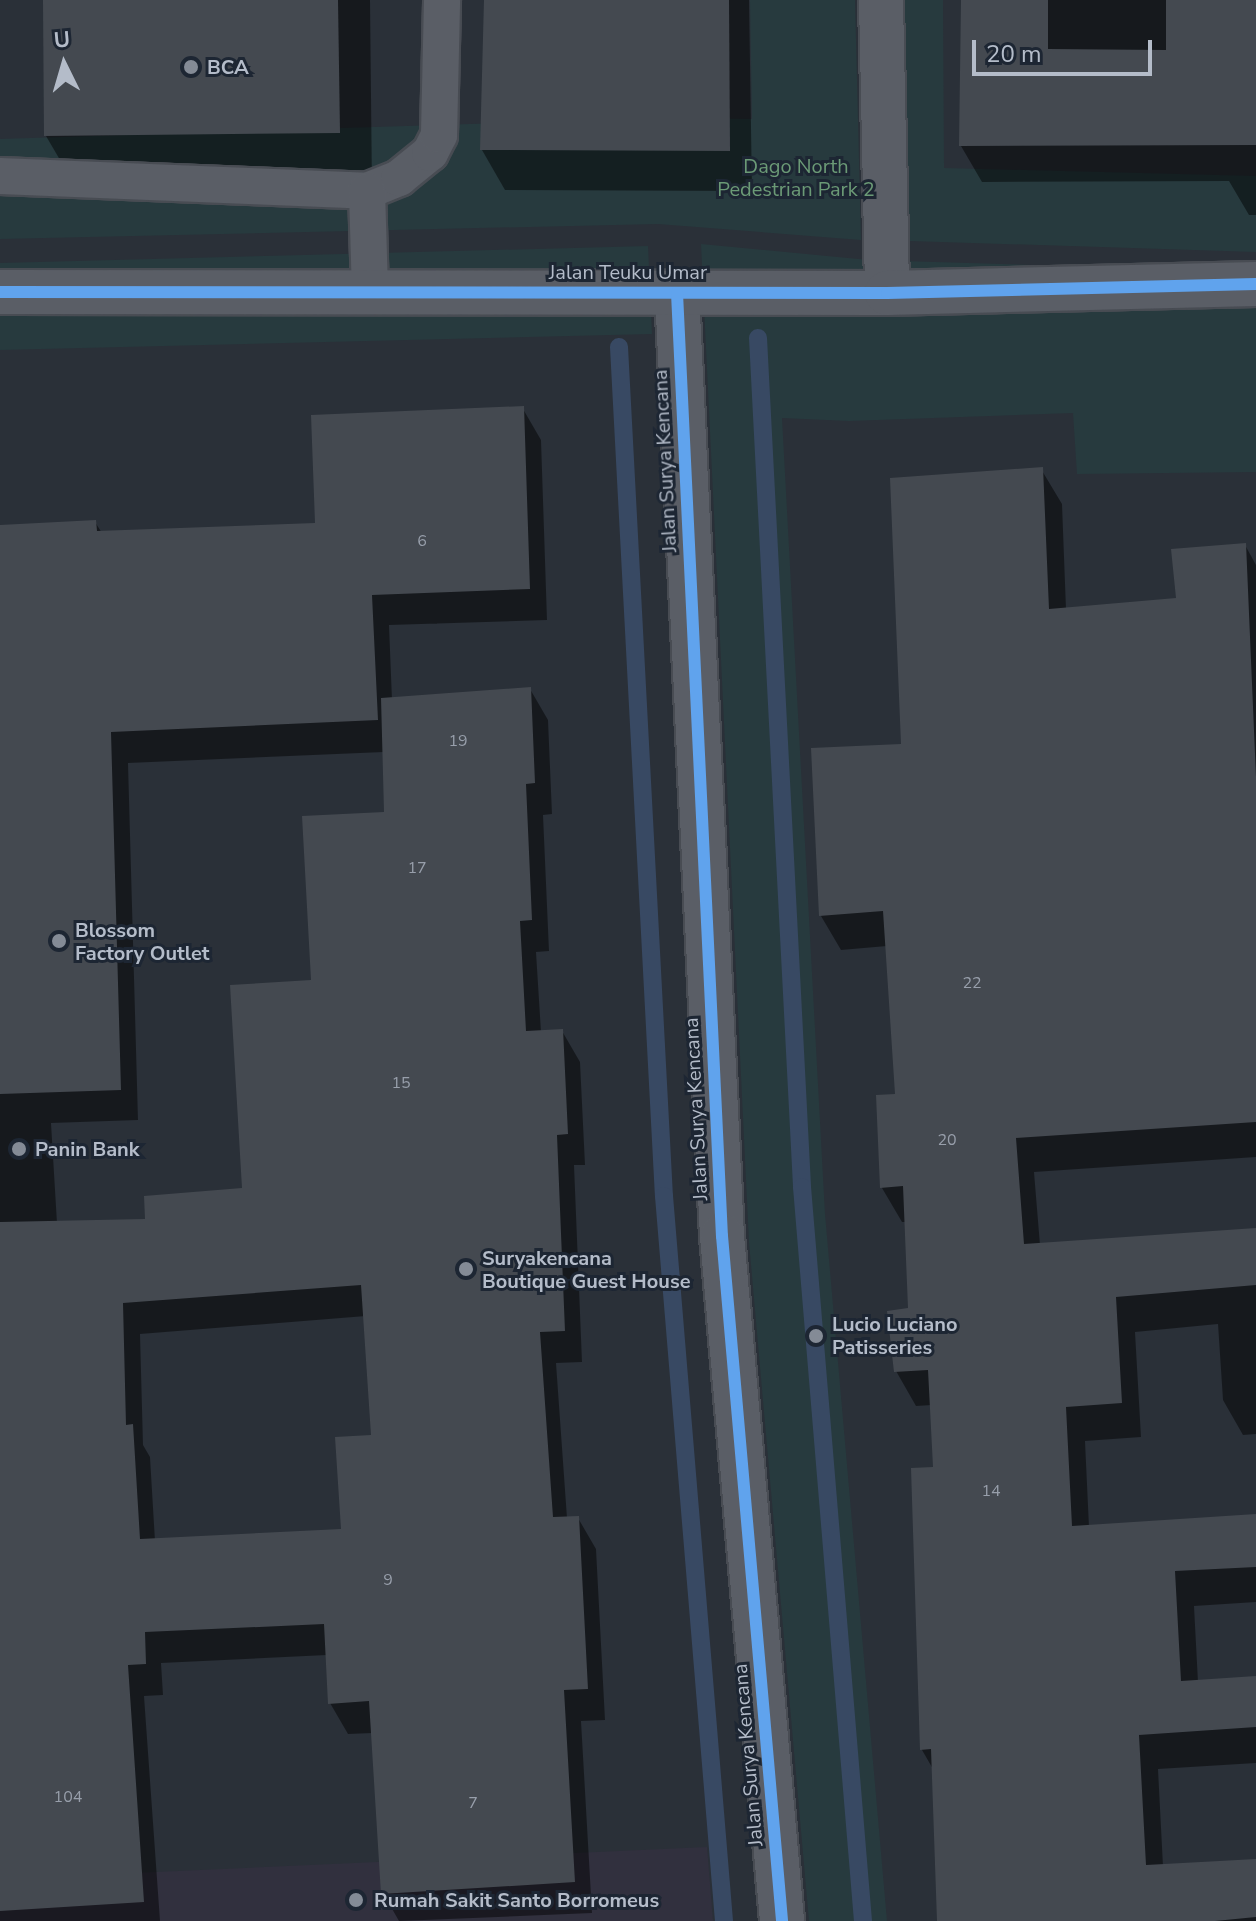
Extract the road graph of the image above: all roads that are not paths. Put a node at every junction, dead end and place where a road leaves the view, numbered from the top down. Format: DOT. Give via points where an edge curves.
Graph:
graph roads {
  1 [pos="442,0"];
  2 [pos="881,0"];
  3 [pos="0,176"];
  4 [pos="367,191"];
  5 [pos="1256,284"];
  6 [pos="370,290"];
  7 [pos="0,292"];
  8 [pos="677,293"];
  9 [pos="887,293"];
  10 [pos="782,1921"];
  1 -- 4 [label="lane" via="439,135 430,153 399,178"];
  2 -- 9 [label="street"];
  3 -- 4 [label="lane"];
  4 -- 6 [label="lane"];
  5 -- 9 [label="street, Jalan Teuku Umar"];
  6 -- 7 [label="street, Jalan Teuku Umar"];
  6 -- 8 [label="street, Jalan Teuku Umar"];
  8 -- 9 [label="street, Jalan Teuku Umar"];
  8 -- 10 [label="street, Jalan Surya Kencana" via="722,1236"];
}
